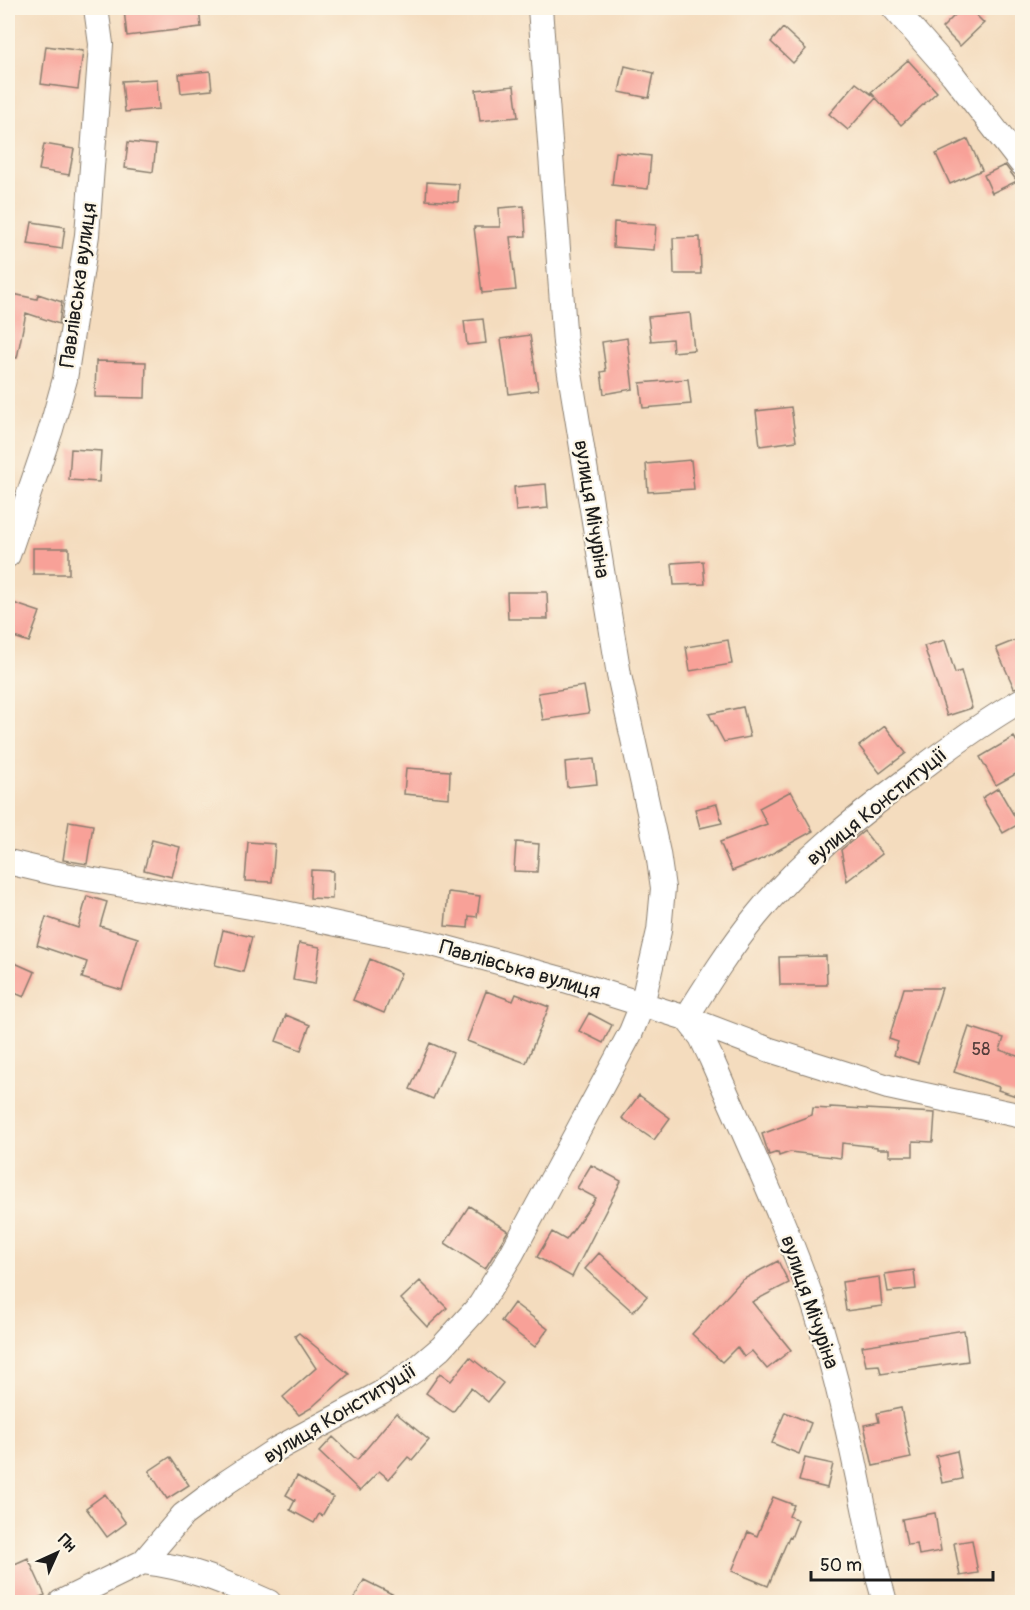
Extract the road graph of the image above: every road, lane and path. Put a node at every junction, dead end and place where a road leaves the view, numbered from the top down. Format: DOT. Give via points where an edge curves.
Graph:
graph roads {
  1 [pos="96,8"];
  2 [pos="540,8"];
  3 [pos="894,8"];
  4 [pos="1023,164"];
  5 [pos="8,555"];
  6 [pos="1023,700"];
  7 [pos="8,862"];
  8 [pos="642,1005"];
  9 [pos="686,1018"];
  10 [pos="1023,1116"];
  11 [pos="143,1562"];
  12 [pos="61,1602"];
  13 [pos="269,1602"];
  14 [pos="885,1602"];
  1 -- 5 [label="street, Павлівська вулиця" via="101,44 87,236 65,379"];
  2 -- 8 [label="street, вулиця Мічуріна" via="565,343 619,675 663,888 659,931"];
  3 -- 4 [label="street"];
  6 -- 9 [label="street, вулиця Конституції" via="881,798 800,868 757,914"];
  7 -- 8 [label="street, Павлівська вулиця" via="432,944"];
  8 -- 9 [label="street, Павлівська вулиця"];
  8 -- 11 [label="street, вулиця Конституції" via="621,1052 511,1255 460,1329 415,1370 227,1482 183,1515"];
  9 -- 10 [label="street, Павлівська вулиця" via="770,1050 888,1087"];
  9 -- 14 [label="street, вулиця Мічуріна" via="711,1058 813,1303 845,1415"];
  11 -- 12 [label="street, вулиця Конституції"];
  11 -- 13 [label="street" via="208,1576"];
}
